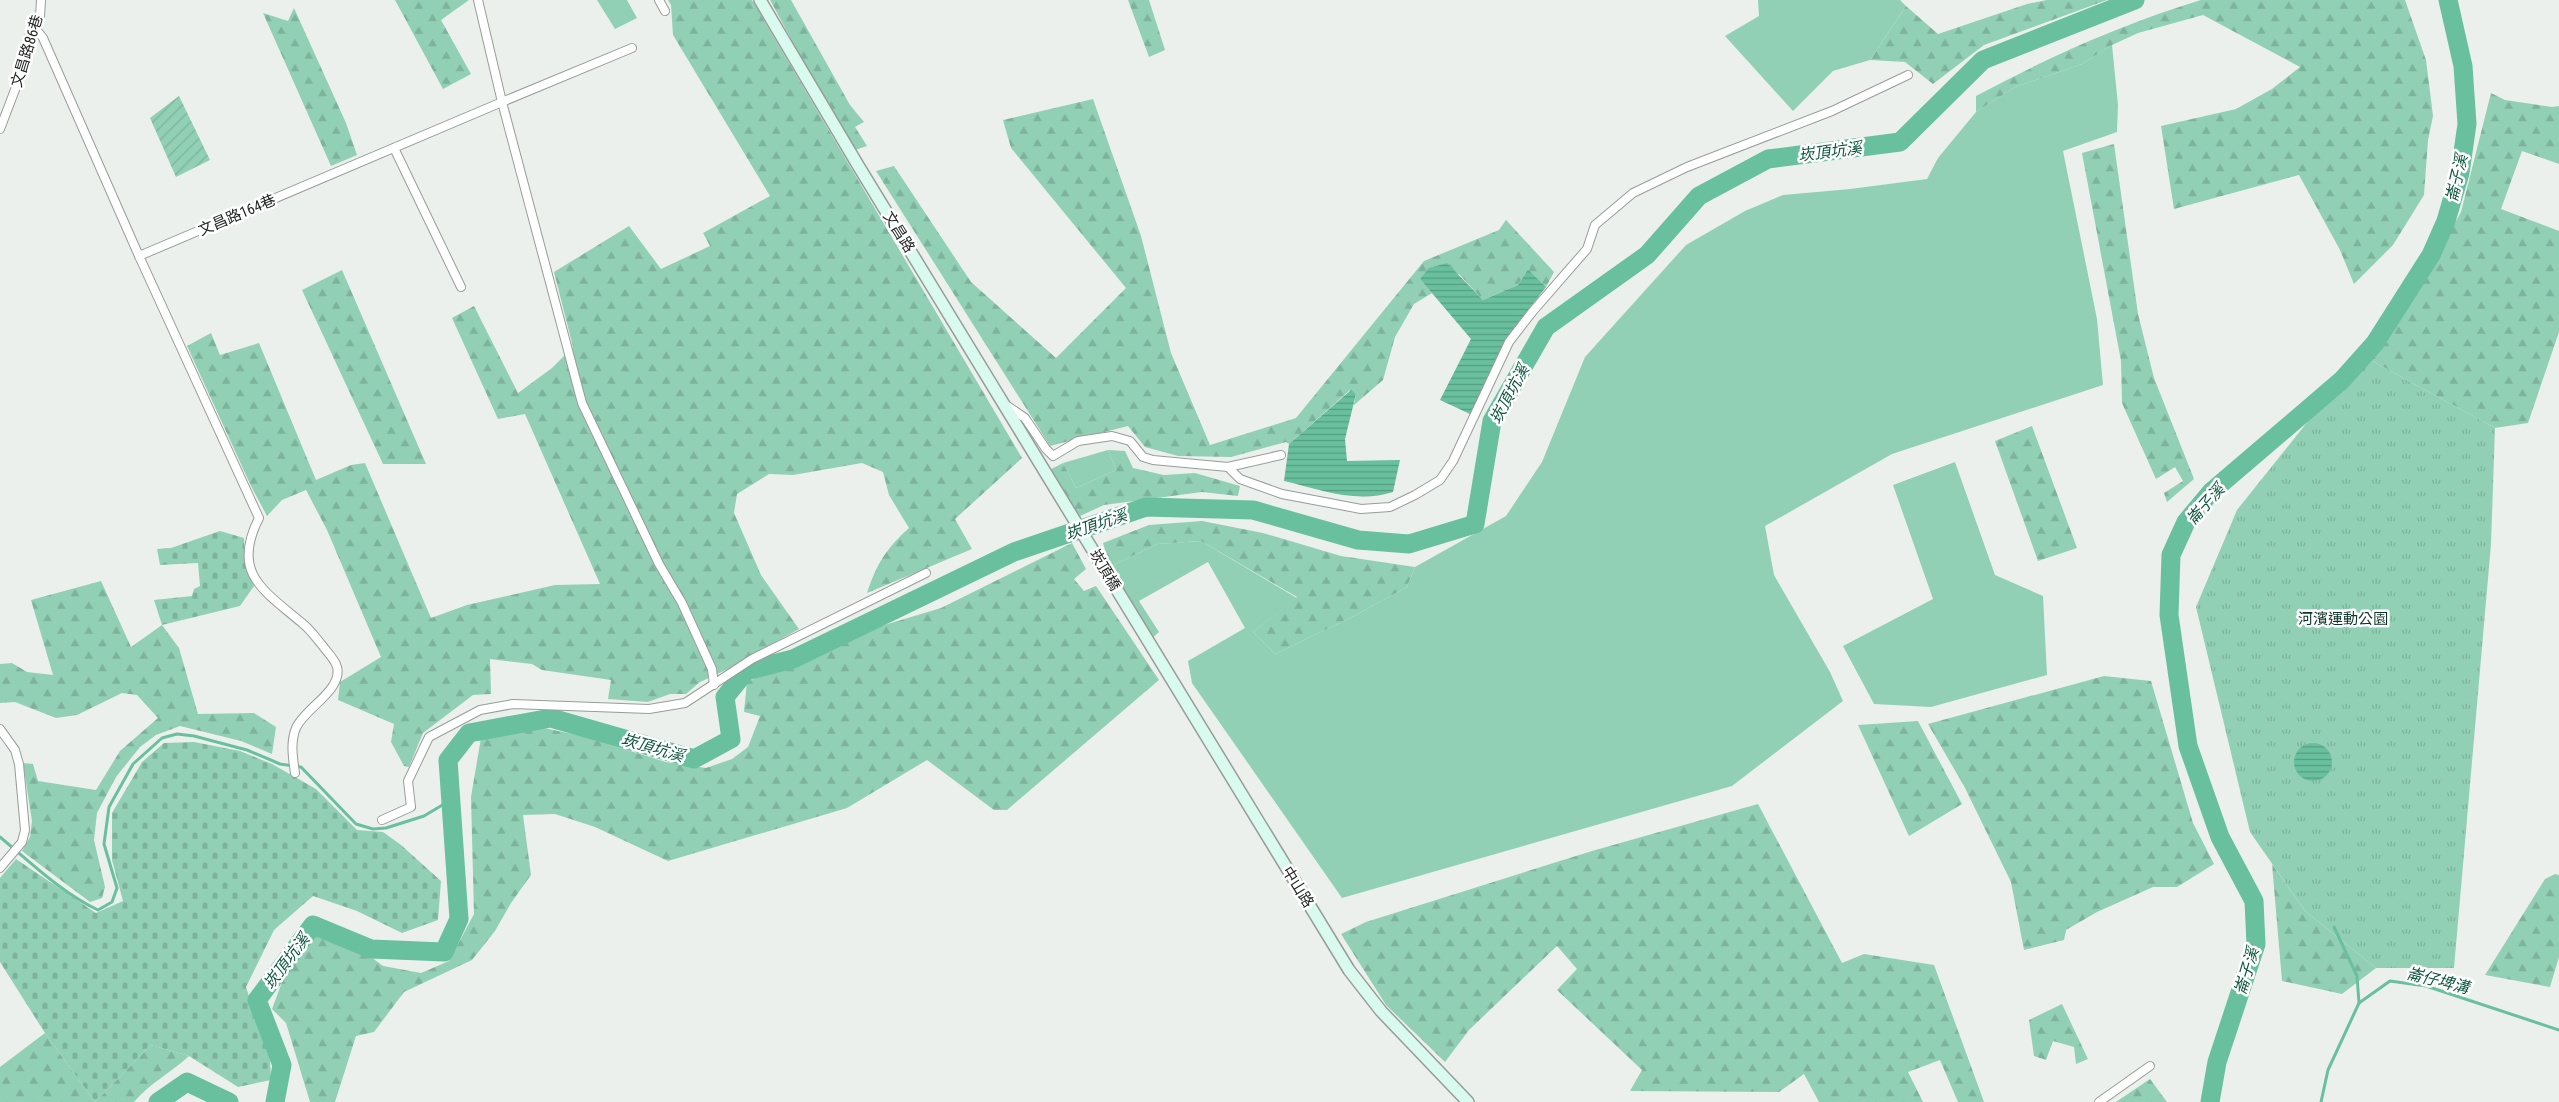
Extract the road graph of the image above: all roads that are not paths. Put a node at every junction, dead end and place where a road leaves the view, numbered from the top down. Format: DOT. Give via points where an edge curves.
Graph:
graph roads {
  1 [pos="42,0"];
  2 [pos="478,0"];
  3 [pos="659,0"];
  4 [pos="760,0"];
  5 [pos="665,11"];
  6 [pos="34,28"];
  7 [pos="632,48"];
  8 [pos="1908,75"];
  9 [pos="502,102"];
  10 [pos="0,130"];
  11 [pos="394,148"];
  12 [pos="139,256"];
  13 [pos="462,287"];
  14 [pos="1006,405"];
  15 [pos="1281,455"];
  16 [pos="1041,462"];
  17 [pos="1228,467"];
  18 [pos="926,573"];
  19 [pos="1154,652"];
  20 [pos="714,685"];
  21 [pos="0,729"];
  22 [pos="295,773"];
  23 [pos="382,820"];
  24 [pos="0,868"];
  25 [pos="2150,1066"];
  26 [pos="1468,1102"];
  27 [pos="2098,1102"];
  1 -- 6 [label="street, 文昌路86巷"];
  2 -- 9 [label="street"];
  3 -- 5 [label="street"];
  4 -- 14 [label="main road, 文昌路"];
  6 -- 10 [label="street, 文昌路86巷"];
  6 -- 12 [label="street" via="43,38"];
  7 -- 9 [label="street, 文昌路164巷"];
  8 -- 17 [label="street" via="1832,111 1687,166 1633,193 1595,225 1587,249 1509,342 1453,461 1440,480 1415,495 1390,507 1362,509 1282,494 1240,478"];
  9 -- 11 [label="street, 文昌路164巷"];
  9 -- 20 [label="street" via="582,403 659,564 682,603 712,669"];
  11 -- 12 [label="street, 文昌路164巷"];
  11 -- 13 [label="street"];
  12 -- 22 [label="street" via="259,518 247,549 248,564 256,581 304,624 338,668 335,681 323,700 304,716 296,729 292,752"];
  14 -- 16 [label="main road, 文昌路"];
  14 -- 17 [label="street" via="1025,418 1053,456 1078,441 1112,436 1130,441 1142,457 1152,460"];
  15 -- 17 [label="street"];
  16 -- 19 [label="main road, 崁頂橋"];
  18 -- 20 [label="street" via="752,659"];
  19 -- 26 [label="main road, 中山路" via="1349,970 1381,1011"];
  20 -- 23 [label="street" via="685,703 649,709 513,704 480,710 429,737 408,781 411,807"];
  21 -- 24 [label="street" via="15,750 19,764 25,830 20,844"];
  25 -- 27 [label="street"];
}
